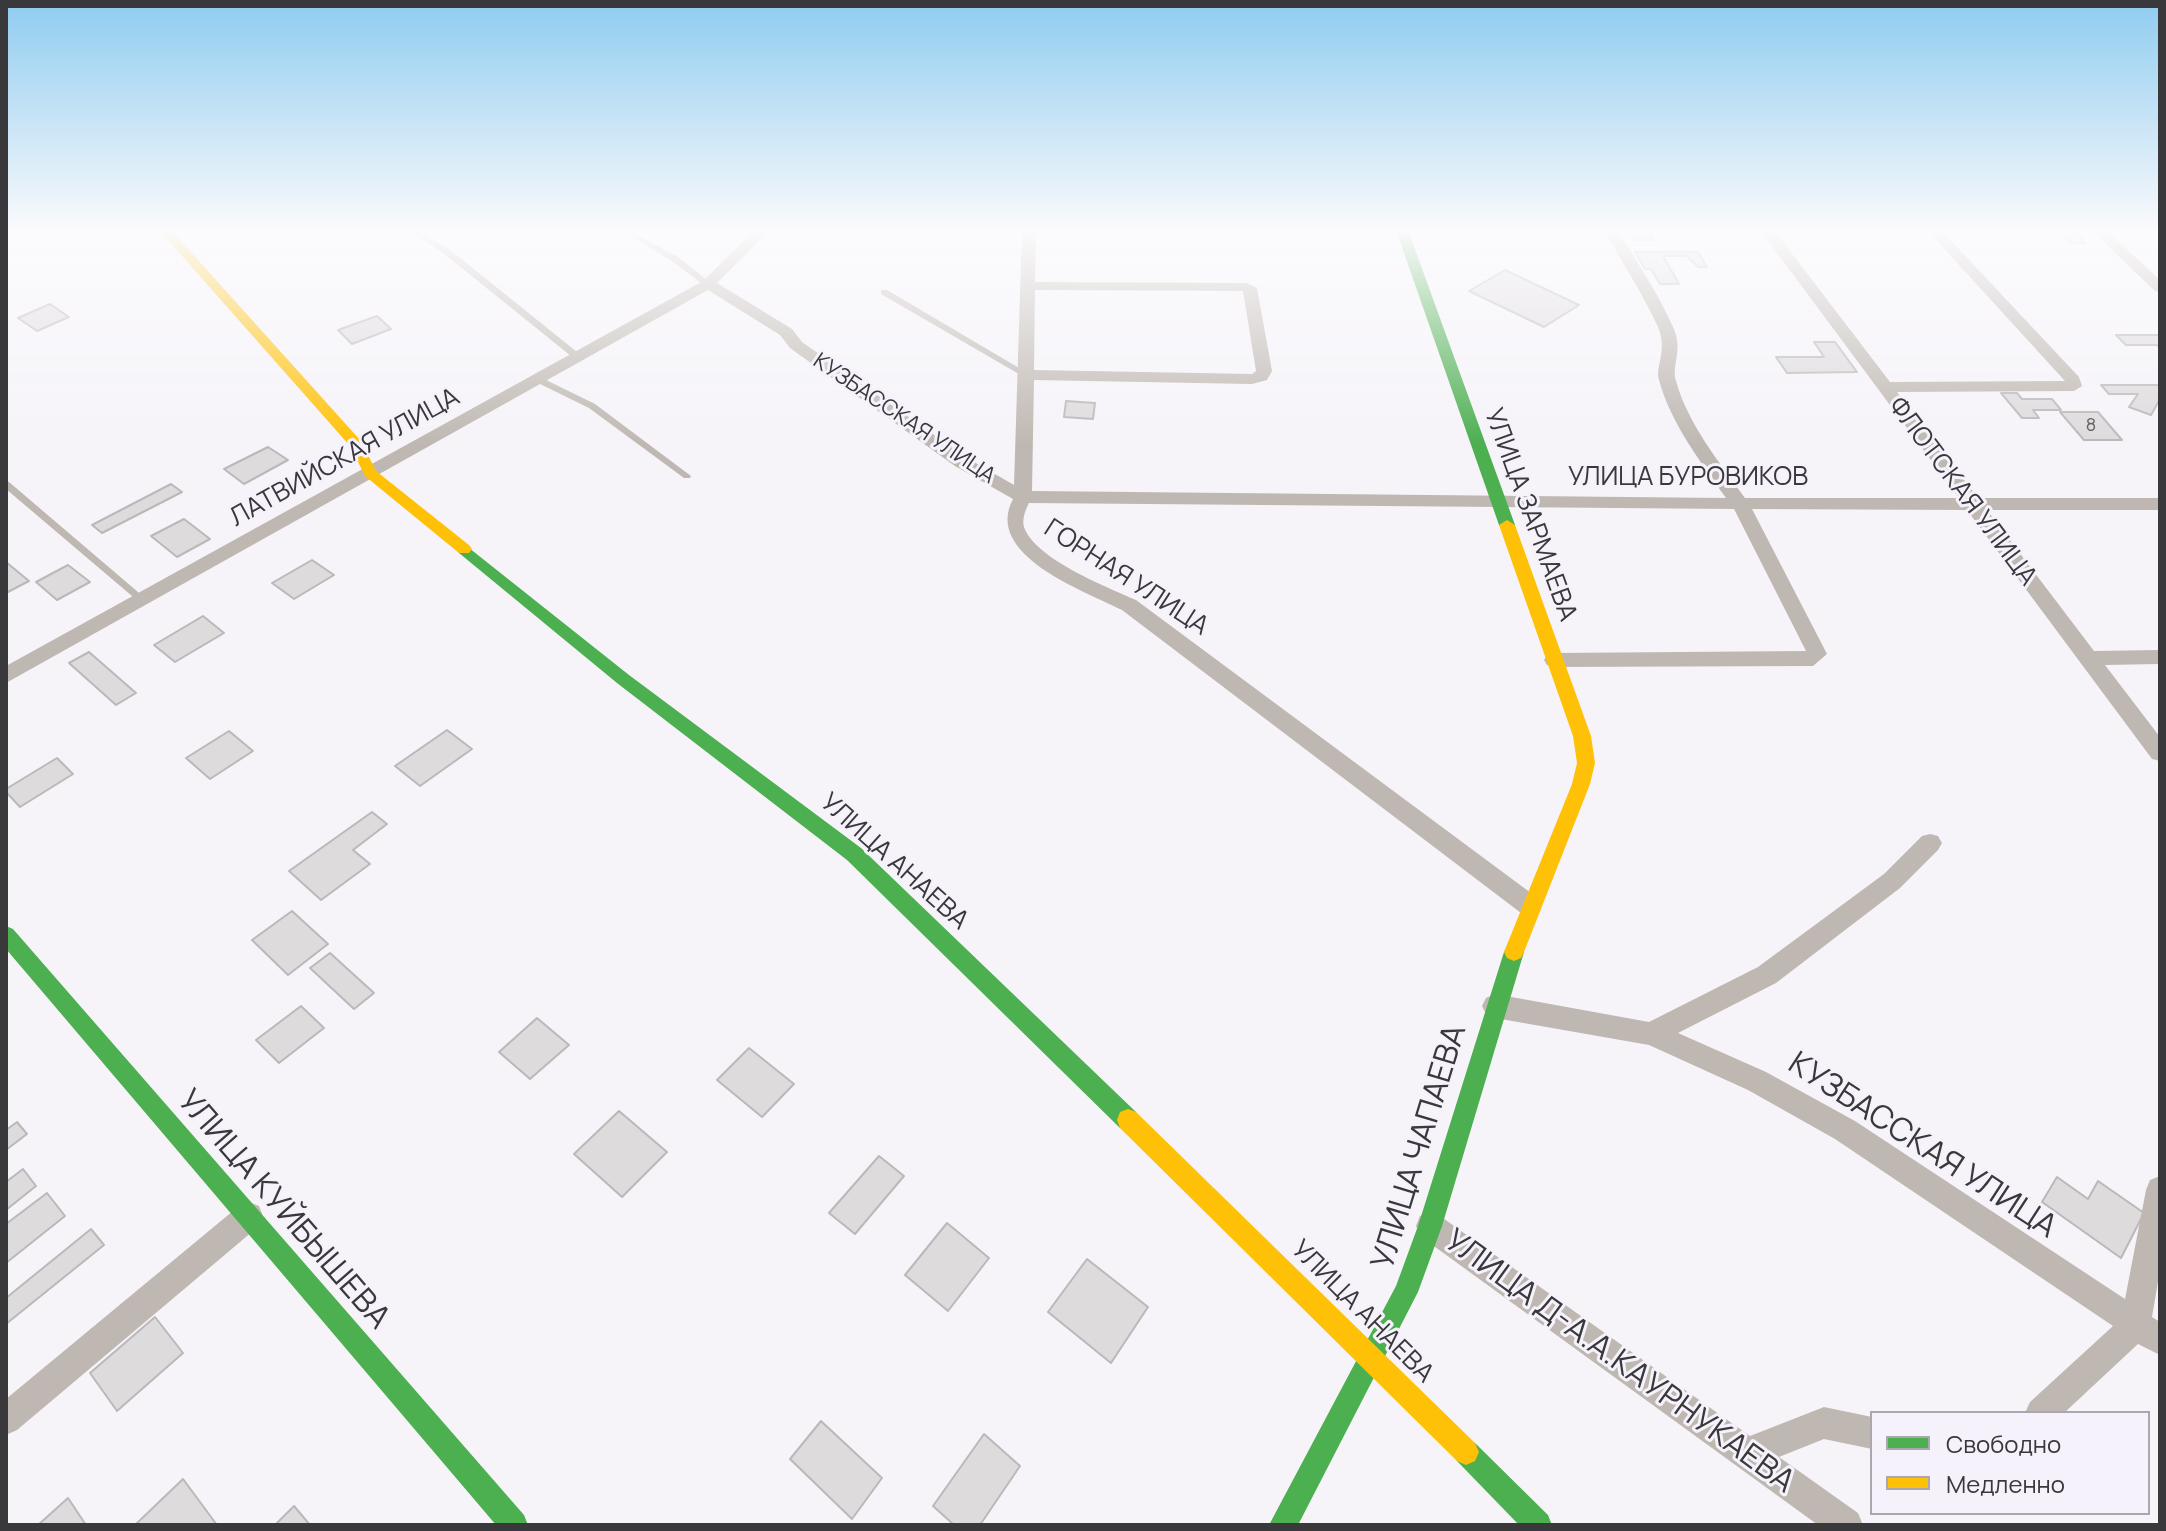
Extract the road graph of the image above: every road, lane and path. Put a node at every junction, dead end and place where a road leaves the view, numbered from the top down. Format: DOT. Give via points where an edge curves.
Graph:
graph roads {
  1 [pos="232,301"];
  2 [pos="509,301"];
  3 [pos="678,301"];
  4 [pos="736,301"];
  5 [pos="900,301"];
  6 [pos="1029,301"];
  7 [pos="1254,301"];
  8 [pos="1427,301"];
  9 [pos="1651,301"];
  10 [pos="1820,301"];
  11 [pos="2000,301"];
  12 [pos="579,358"];
  13 [pos="1027,375"];
  14 [pos="539,380"];
  15 [pos="1884,387"];
  16 [pos="370,473"];
  17 [pos="687,476"];
  18 [pos="6,484"];
  19 [pos="1023,497"];
  20 [pos="1498,503"];
  21 [pos="1971,504"];
  22 [pos="2160,504"];
  23 [pos="1741,505"];
  24 [pos="142,600"];
  25 [pos="2160,657"];
  26 [pos="2086,658"];
  27 [pos="1554,660"];
  28 [pos="6,675"];
  29 [pos="2160,753"];
  30 [pos="1567,818"];
  31 [pos="1930,843"];
  32 [pos="1530,906"];
  33 [pos="6,935"];
  34 [pos="1495,1006"];
  35 [pos="1651,1034"];
  36 [pos="2160,1190"];
  37 [pos="249,1216"];
  38 [pos="1430,1226"];
  39 [pos="2148,1333"];
  40 [pos="1373,1357"];
  41 [pos="2044,1411"];
  42 [pos="6,1419"];
  43 [pos="1870,1433"];
  44 [pos="1746,1454"];
  45 [pos="514,1525"];
  46 [pos="1283,1525"];
  47 [pos="1538,1525"];
  48 [pos="1846,1525"];
  1 -- 16 [label="street, УЛИЦА АНАЕВА" via="356,444"];
  2 -- 12 [label="lane"];
  3 -- 12 [label="street, ЛАТВИЙСКАЯ УЛИЦА"];
  4 -- 19 [label="street, КУЗБАССКАЯ УЛИЦА" via="786,332 796,345 961,462"];
  5 -- 13 [label="lane"];
  6 -- 13 [label="street, ГОРНАЯ УЛИЦА"];
  7 -- 13 [label="street" via="1261,377"];
  8 -- 20 [label="street, УЛИЦА ЗАРМАЕВА"];
  9 -- 23 [label="street" via="1667,329 1672,354 1666,376 1675,402"];
  10 -- 15 [label="street, ФЛОТСКАЯ УЛИЦА"];
  11 -- 15 [label="street" via="2074,386"];
  12 -- 14 [label="street, ЛАТВИЙСКАЯ УЛИЦА"];
  13 -- 19 [label="street, ГОРНАЯ УЛИЦА"];
  14 -- 16 [label="street, ЛАТВИЙСКАЯ УЛИЦА"];
  14 -- 17 [label="lane" via="592,406"];
  15 -- 21 [label="street, ФЛОТСКАЯ УЛИЦА"];
  16 -- 24 [label="street, ЛАТВИЙСКАЯ УЛИЦА"];
  16 -- 40 [label="street, УЛИЦА АНАЕВА" via="623,679 854,854"];
  18 -- 24 [label="lane"];
  19 -- 20 [label="street, УЛИЦА БУРОВИКОВ"];
  19 -- 32 [label="street, ГОРНАЯ УЛИЦА" via="1013,524 1036,554 1129,605"];
  20 -- 23 [label="street, УЛИЦА БУРОВИКОВ"];
  20 -- 27 [label="street, УЛИЦА ЗАРМАЕВА"];
  21 -- 22 [label="street, УЛИЦА БУРОВИКОВ"];
  21 -- 23 [label="street, УЛИЦА БУРОВИКОВ"];
  21 -- 26 [label="street, ФЛОТСКАЯ УЛИЦА"];
  23 -- 27 [label="street" via="1816,658"];
  24 -- 28 [label="street, ЛАТВИЙСКАЯ УЛИЦА"];
  25 -- 26 [label="street"];
  26 -- 29 [label="street, ФЛОТСКАЯ УЛИЦА"];
  27 -- 30 [label="street, УЛИЦА ЗАРМАЕВА" via="1582,736 1586,763"];
  30 -- 32 [label="street, УЛИЦА ЧАПАЕВА"];
  31 -- 35 [label="street" via="1892,881 1767,975"];
  32 -- 34 [label="street, УЛИЦА ЧАПАЕВА"];
  33 -- 37 [label="street, УЛИЦА КУЙБЫШЕВА"];
  34 -- 35 [label="street, КУЗБАССКАЯ УЛИЦА"];
  34 -- 38 [label="street, УЛИЦА ЧАПАЕВА"];
  35 -- 39 [label="street, КУЗБАССКАЯ УЛИЦА" via="1757,1081 1845,1130"];
  36 -- 39 [label="street"];
  37 -- 42 [label="street"];
  37 -- 45 [label="street, УЛИЦА КУЙБЫШЕВА"];
  38 -- 40 [label="street, УЛИЦА ЧАПАЕВА" via="1406,1292"];
  38 -- 44 [label="street, УЛИЦА Д-А.А.КАУРНУКАЕВА"];
  39 -- 41 [label="street"];
  40 -- 46 [label="street, УЛИЦА ЧАПАЕВА"];
  40 -- 47 [label="street, УЛИЦА АНАЕВА"];
  43 -- 44 [label="street" via="1824,1423"];
  44 -- 48 [label="street, УЛИЦА Д-А.А.КАУРНУКАЕВА"];
}
